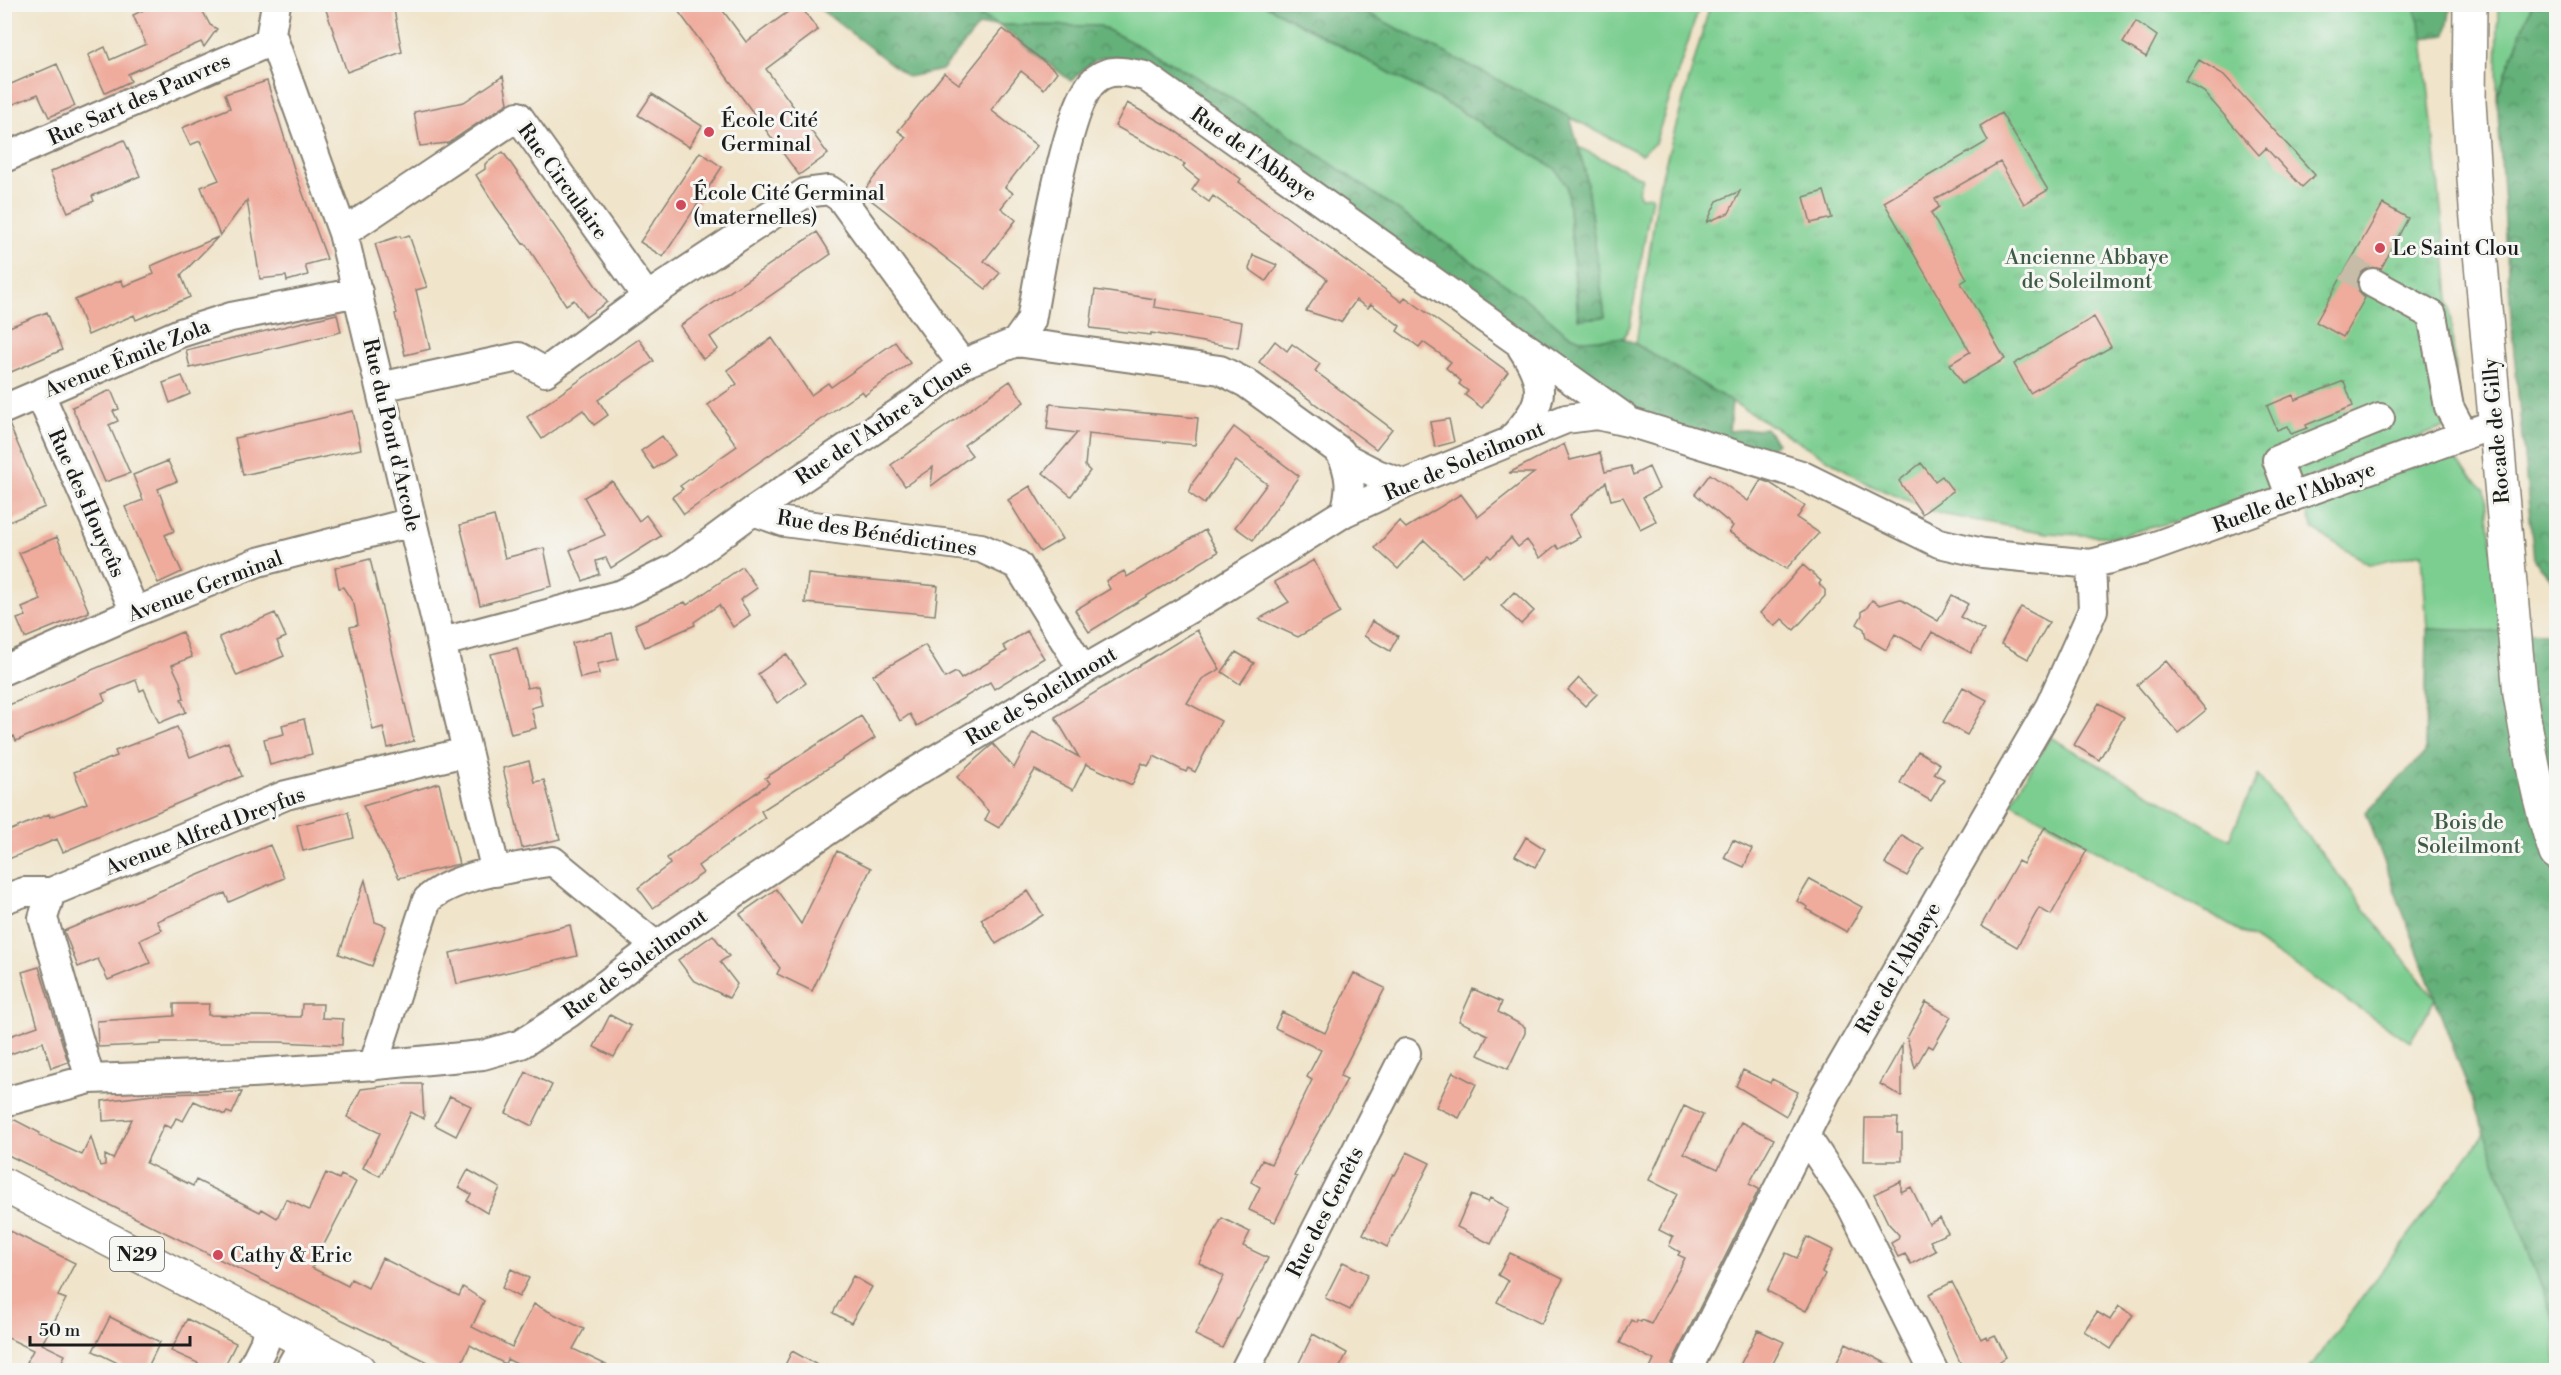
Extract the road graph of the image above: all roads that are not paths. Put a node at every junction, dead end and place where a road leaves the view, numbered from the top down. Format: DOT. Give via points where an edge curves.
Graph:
graph roads {
  1 [pos="276,4"];
  2 [pos="2470,4"];
  3 [pos="274,40"];
  4 [pos="4,158"];
  5 [pos="344,233"];
  6 [pos="2373,283"];
  7 [pos="358,292"];
  8 [pos="647,297"];
  9 [pos="1517,341"];
  10 [pos="1016,342"];
  11 [pos="962,364"];
  12 [pos="380,387"];
  13 [pos="40,394"];
  14 [pos="4,410"];
  15 [pos="2380,418"];
  16 [pos="1632,423"];
  17 [pos="2495,424"];
  18 [pos="2464,435"];
  19 [pos="1510,441"];
  20 [pos="1342,456"];
  21 [pos="1405,484"];
  22 [pos="2291,498"];
  23 [pos="753,511"];
  24 [pos="1345,512"];
  25 [pos="412,522"];
  26 [pos="2091,564"];
  27 [pos="135,612"];
  28 [pos="443,642"];
  29 [pos="4,670"];
  30 [pos="1083,670"];
  31 [pos="466,752"];
  32 [pos="2556,853"];
  33 [pos="496,872"];
  34 [pos="51,892"];
  35 [pos="4,899"];
  36 [pos="656,946"];
  37 [pos="1406,1053"];
  38 [pos="373,1066"];
  39 [pos="90,1078"];
  40 [pos="4,1102"];
  41 [pos="1805,1135"];
  42 [pos="4,1185"];
  43 [pos="269,1324"];
  44 [pos="296,1357"];
  45 [pos="251,1371"];
  46 [pos="359,1371"];
  47 [pos="1245,1371"];
  48 [pos="1687,1371"];
  49 [pos="1933,1371"];
  1 -- 3 [label="street, Rue du Pont d'Arcole" via="271,33"];
  2 -- 17 [label="main road, Rocade de Gilly" via="2469,102"];
  3 -- 4 [label="street, Rue Sart des Pauvres"];
  3 -- 5 [label="street, Rue du Pont d'Arcole"];
  5 -- 7 [label="street, Rue du Pont d'Arcole"];
  5 -- 8 [label="street, Rue Circulaire" via="518,116"];
  6 -- 18 [label="street" via="2432,315 2449,407"];
  7 -- 12 [label="street, Rue du Pont d'Arcole"];
  7 -- 13 [label="street, Avenue Émile Zola" via="231,317 180,333"];
  8 -- 11 [label="street" via="805,193 829,190 841,198"];
  8 -- 12 [label="street" via="545,372 519,357"];
  9 -- 10 [label="street, Rue de l'Abbaye" via="1145,76 1115,70 1095,79 1083,100 1059,172 1031,321"];
  9 -- 16 [label="street, Rue de l'Abbaye"];
  9 -- 19 [label="street" via="1534,366 1540,388 1527,423"];
  10 -- 11 [label="street, Rue de l'Arbre à Clous"];
  10 -- 20 [label="street, Rue de l'Arbre à Clous" via="1220,370 1245,382"];
  11 -- 23 [label="street, Rue de l'Arbre à Clous" via="918,400"];
  12 -- 25 [label="street, Rue du Pont d'Arcole"];
  13 -- 14 [label="street, Avenue Émile Zola"];
  13 -- 27 [label="street, Rue des Houyeûs"];
  15 -- 22 [label="street" via="2277,460"];
  16 -- 19 [label="street, Rue de Soleilmont" via="1597,415 1566,419"];
  16 -- 26 [label="street, Rue de Soleilmont" via="1801,475 1939,543 1983,553"];
  17 -- 18 [label="street, Ruelle de l'Abbaye"];
  17 -- 32 [label="main road, Rocade de Gilly" via="2520,694 2531,762"];
  18 -- 22 [label="street, Ruelle de l'Abbaye"];
  19 -- 21 [label="street, Rue de Soleilmont"];
  20 -- 21 [label="street, Rue de l'Arbre à Clous"];
  20 -- 24 [label="street" via="1351,493"];
  21 -- 24 [label="street, Rue de Soleilmont"];
  22 -- 26 [label="street, Ruelle de l'Abbaye" via="2147,549"];
  23 -- 28 [label="street, Rue de l'Arbre à Clous" via="676,568 622,594"];
  23 -- 30 [label="street, Rue des Bénédictines" via="784,522 981,548 1017,565"];
  24 -- 30 [label="street, Rue de Soleilmont"];
  25 -- 27 [label="street, Avenue Germinal" via="258,562"];
  25 -- 28 [label="street, Rue du Pont d'Arcole"];
  26 -- 41 [label="street, Rue de l'Abbaye" via="2093,610 2050,706 1826,1092"];
  27 -- 29 [label="street, Avenue Germinal"];
  28 -- 31 [label="street, Rue du Pont d'Arcole"];
  30 -- 36 [label="street, Rue de Soleilmont" via="912,774"];
  31 -- 33 [label="street, Rue du Pont d'Arcole"];
  31 -- 34 [label="street, Avenue Alfred Dreyfus" via="286,795"];
  33 -- 36 [label="street" via="553,861"];
  33 -- 38 [label="street" via="439,889 427,900"];
  34 -- 35 [label="street, Avenue Alfred Dreyfus" via="24,892"];
  34 -- 39 [label="street" via="43,918"];
  36 -- 38 [label="street, Rue de Soleilmont" via="569,1013 521,1044 483,1055"];
  37 -- 47 [label="street, Rue des Genêts"];
  38 -- 39 [label="street, Rue de Soleilmont"];
  39 -- 40 [label="street, Rue de Soleilmont"];
  41 -- 48 [label="street, Rue de l'Abbaye"];
  41 -- 49 [label="street" via="1851,1205"];
  42 -- 43 [label="main road, N29"];
  43 -- 44 [label="main road, N29"];
  43 -- 45 [label="street"];
  44 -- 46 [label="main road, N29"];
}
